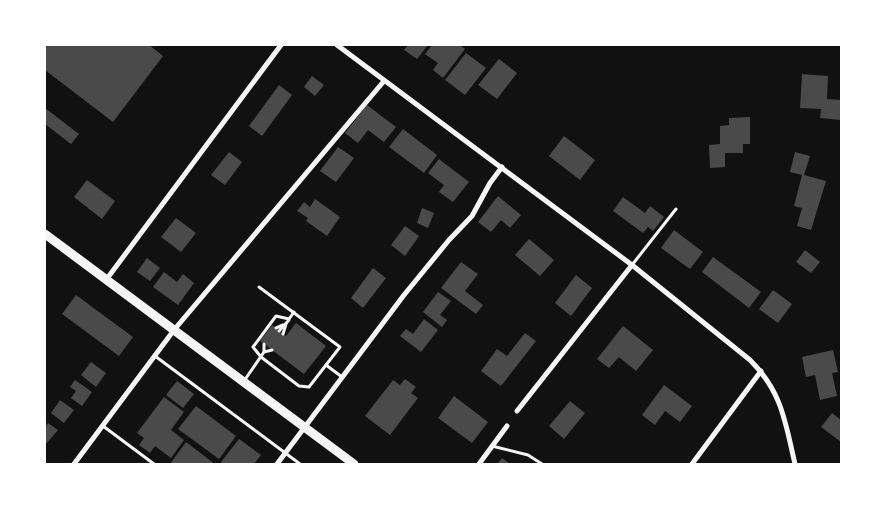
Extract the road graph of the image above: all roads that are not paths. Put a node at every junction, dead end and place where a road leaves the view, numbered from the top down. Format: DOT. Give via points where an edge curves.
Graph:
graph roads {
  1 [pos="281,45"];
  2 [pos="337,45"];
  3 [pos="384,81"];
  4 [pos="502,167"];
  5 [pos="676,209"];
  6 [pos="45,234"];
  7 [pos="632,265"];
  8 [pos="106,280"];
  9 [pos="259,287"];
  10 [pos="294,312"];
  11 [pos="289,319"];
  12 [pos="286,324"];
  13 [pos="174,330"];
  14 [pos="278,330"];
  15 [pos="284,334"];
  16 [pos="266,345"];
  17 [pos="272,350"];
  18 [pos="264,352"];
  19 [pos="155,356"];
  20 [pos="261,357"];
  21 [pos="326,365"];
  22 [pos="761,371"];
  23 [pos="342,377"];
  24 [pos="243,382"];
  25 [pos="517,412"];
  26 [pos="103,426"];
  27 [pos="507,426"];
  28 [pos="305,428"];
  29 [pos="492,446"];
  30 [pos="286,453"];
  31 [pos="74,464"];
  32 [pos="154,464"];
  33 [pos="277,464"];
  34 [pos="300,464"];
  35 [pos="354,464"];
  36 [pos="479,464"];
  37 [pos="542,464"];
  38 [pos="692,464"];
  39 [pos="795,464"];
  1 -- 8 [label="street"];
  2 -- 3 [label="street"];
  3 -- 4 [label="street"];
  3 -- 13 [label="street"];
  4 -- 7 [label="street"];
  4 -- 23 [label="street" via="472,216 425,268"];
  5 -- 7 [label="lane"];
  6 -- 8 [label="main road"];
  7 -- 22 [label="street" via="708,324"];
  7 -- 25 [label="street"];
  8 -- 13 [label="main road"];
  9 -- 10 [label="lane"];
  10 -- 11 [label="lane"];
  10 -- 21 [label="lane" via="340,347"];
  11 -- 12 [label="lane"];
  11 -- 20 [label="lane" via="276,316 253,347"];
  12 -- 14 [label="lane"];
  12 -- 15 [label="lane"];
  13 -- 19 [label="street"];
  13 -- 24 [label="main road"];
  16 -- 18 [label="lane"];
  17 -- 18 [label="lane"];
  18 -- 20 [label="lane"];
  19 -- 26 [label="street"];
  19 -- 30 [label="lane"];
  20 -- 21 [label="lane" via="299,386 309,387"];
  20 -- 24 [label="lane"];
  21 -- 23 [label="lane"];
  22 -- 38 [label="street"];
  22 -- 39 [label="street" via="783,412"];
  23 -- 28 [label="street"];
  24 -- 28 [label="main road"];
  26 -- 31 [label="street"];
  26 -- 32 [label="lane"];
  27 -- 29 [label="street"];
  28 -- 30 [label="street"];
  28 -- 35 [label="main road"];
  29 -- 36 [label="street"];
  29 -- 37 [label="lane" via="528,455"];
  30 -- 33 [label="street"];
  30 -- 34 [label="lane"];
}
